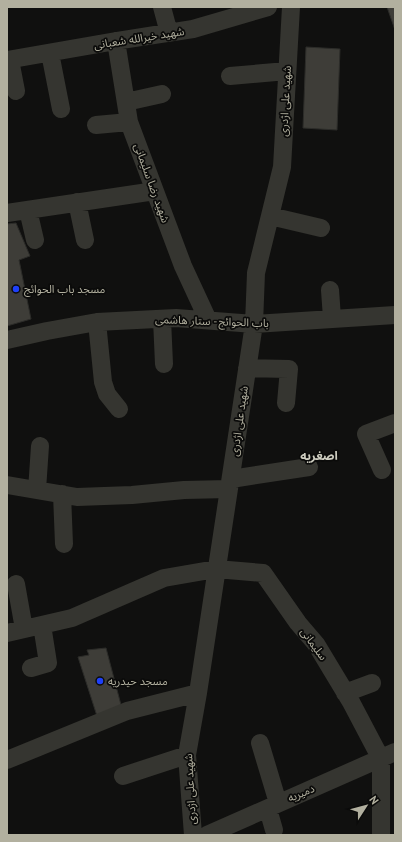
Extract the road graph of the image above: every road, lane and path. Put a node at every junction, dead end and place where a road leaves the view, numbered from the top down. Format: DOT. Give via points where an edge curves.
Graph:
graph roads {
  1 [pos="162,7"];
  2 [pos="268,7"];
  3 [pos="291,7"];
  4 [pos="235,12"];
  5 [pos="169,33"];
  6 [pos="116,41"];
  7 [pos="50,53"];
  8 [pos="8,60"];
  9 [pos="286,71"];
  10 [pos="230,76"];
  11 [pos="16,91"];
  12 [pos="162,94"];
  13 [pos="126,102"];
  14 [pos="61,109"];
  15 [pos="129,122"];
  16 [pos="96,125"];
  17 [pos="155,191"];
  18 [pos="77,202"];
  19 [pos="28,210"];
  20 [pos="7,213"];
  21 [pos="270,216"];
  22 [pos="321,228"];
  23 [pos="35,240"];
  24 [pos="85,240"];
  25 [pos="330,290"];
  26 [pos="395,315"];
  27 [pos="162,318"];
  28 [pos="332,318"];
  29 [pos="208,320"];
  30 [pos="97,322"];
  31 [pos="254,324"];
  32 [pos="7,340"];
  33 [pos="164,364"];
  34 [pos="247,368"];
  35 [pos="286,403"];
  36 [pos="118,409"];
  37 [pos="395,423"];
  38 [pos="40,446"];
  39 [pos="309,467"];
  40 [pos="382,470"];
  41 [pos="230,484"];
  42 [pos="7,485"];
  43 [pos="36,490"];
  44 [pos="62,494"];
  45 [pos="64,544"];
  46 [pos="216,569"];
  47 [pos="16,584"];
  48 [pos="42,625"];
  49 [pos="16,631"];
  50 [pos="31,668"];
  51 [pos="372,683"];
  52 [pos="198,693"];
  53 [pos="345,693"];
  54 [pos="260,743"];
  55 [pos="187,755"];
  56 [pos="388,756"];
  57 [pos="7,760"];
  58 [pos="123,776"];
  59 [pos="273,806"];
  60 [pos="385,828"];
  61 [pos="274,830"];
  62 [pos="192,835"];
  63 [pos="208,835"];
  1 -- 5 [label="street"];
  2 -- 4 [label="street, شهید خیرالله شعبانی"];
  3 -- 9 [label="street, شهید علی اژدری"];
  4 -- 5 [label="street, شهید خیرالله شعبانی" via="193,29"];
  5 -- 6 [label="street, شهید خیرالله شعبانی"];
  6 -- 7 [label="street, شهید خیرالله شعبانی"];
  6 -- 13 [label="street, شهید رضا سلیمانی"];
  7 -- 8 [label="street, شهید خیرالله شعبانی"];
  7 -- 14 [label="street"];
  8 -- 11 [label="street"];
  9 -- 10 [label="street"];
  9 -- 21 [label="street, شهید علی اژدری" via="282,167"];
  12 -- 13 [label="street"];
  13 -- 15 [label="street, شهید رضا سلیمانی"];
  15 -- 16 [label="street"];
  15 -- 17 [label="street, شهید رضا سلیمانی"];
  17 -- 18 [label="street"];
  17 -- 29 [label="street, شهید رضا سلیمانی" via="183,266"];
  18 -- 19 [label="street"];
  18 -- 24 [label="street"];
  19 -- 20 [label="street"];
  19 -- 23 [label="street"];
  21 -- 22 [label="street"];
  21 -- 31 [label="street, شهید علی اژدری" via="256,273"];
  25 -- 28 [label="street"];
  26 -- 28 [label="street, باب الحوائج - ستار هاشمی"];
  27 -- 29 [label="street, باب الحوائج - ستار هاشمی"];
  27 -- 30 [label="street, باب الحوائج - ستار هاشمی"];
  27 -- 33 [label="street"];
  28 -- 31 [label="street, باب الحوائج - ستار هاشمی"];
  29 -- 31 [label="street, باب الحوائج - ستار هاشمی"];
  30 -- 32 [label="street, باب الحوائج - ستار هاشمی"];
  30 -- 36 [label="street" via="103,382 107,394"];
  31 -- 34 [label="street, شهید علی اژدری"];
  34 -- 35 [label="street" via="289,369"];
  34 -- 41 [label="street, شهید علی اژدری"];
  37 -- 40 [label="street" via="366,434"];
  38 -- 43 [label="street"];
  39 -- 41 [label="street"];
  41 -- 44 [label="street" via="132,495 77,497"];
  41 -- 46 [label="street, شهید علی اژدری"];
  42 -- 43 [label="street"];
  43 -- 44 [label="street"];
  44 -- 45 [label="street"];
  46 -- 48 [label="street, سلیمانی" via="164,578 72,618"];
  46 -- 52 [label="street, شهید علی اژدری"];
  46 -- 53 [label="street, سلیمانی" via="263,573 316,644"];
  47 -- 49 [label="street"];
  48 -- 49 [label="street, سلیمانی"];
  48 -- 50 [label="street" via="48,663"];
  51 -- 53 [label="street"];
  52 -- 55 [label="street, شهید علی اژدری"];
  52 -- 57 [label="street" via="127,711"];
  53 -- 56 [label="street, سلیمانی"];
  54 -- 59 [label="street"];
  55 -- 58 [label="street"];
  55 -- 62 [label="street, شهید علی اژدری"];
  56 -- 59 [label="street, دمیریه"];
  56 -- 60 [label="street"];
  59 -- 61 [label="street"];
  59 -- 63 [label="street, دمیریه"];
}
